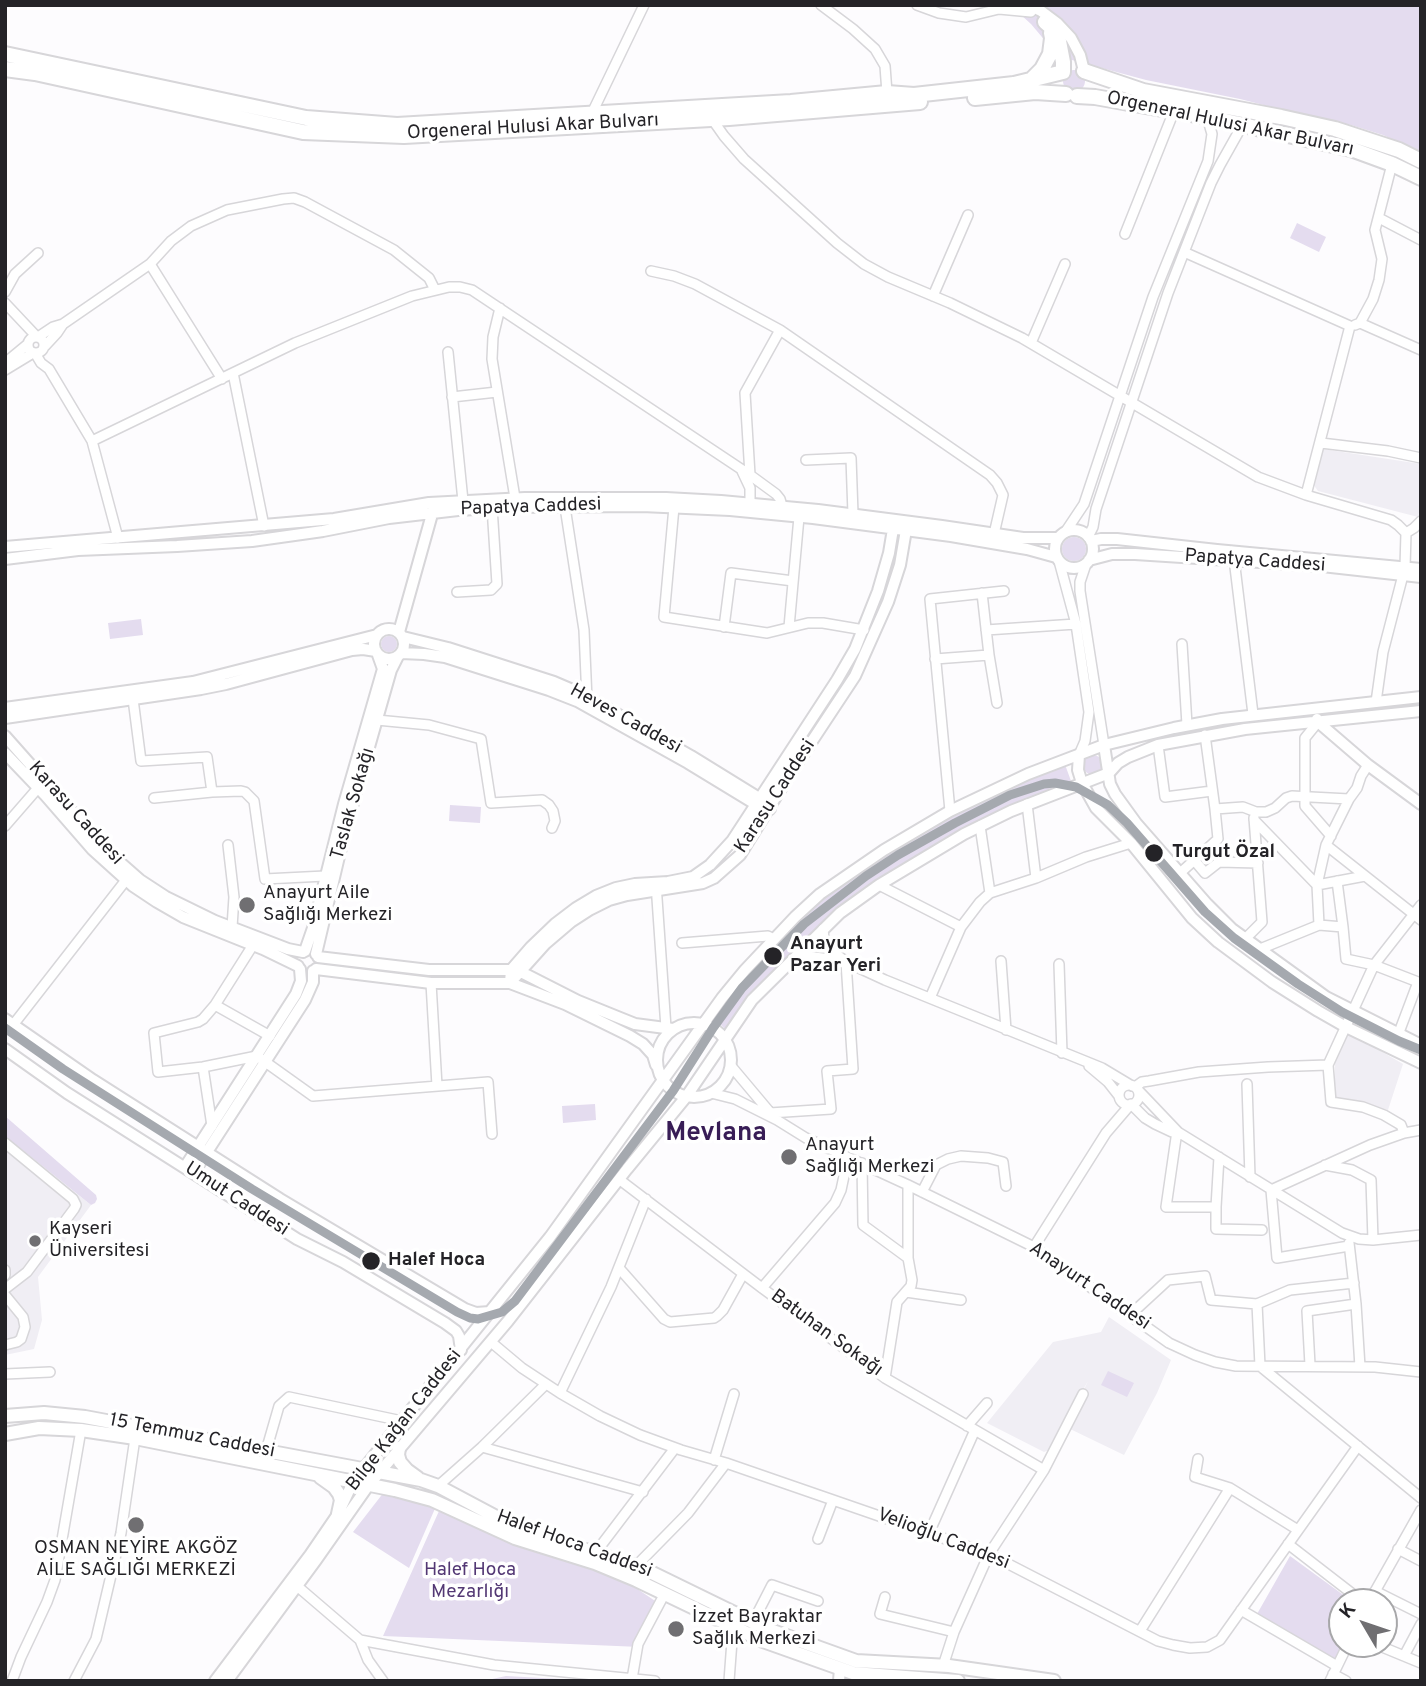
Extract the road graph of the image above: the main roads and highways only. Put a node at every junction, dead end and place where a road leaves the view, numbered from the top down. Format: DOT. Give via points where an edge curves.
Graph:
graph roads {
  1 [pos="5,54"];
  2 [pos="5,69"];
  3 [pos="1084,71"];
  4 [pos="1063,72"];
  5 [pos="1030,81"];
  6 [pos="1071,95"];
  7 [pos="1421,161"];
  8 [pos="1421,178"];
  9 [pos="5,1416"];
  10 [pos="5,1434"];
  11 [pos="399,1448"];
  12 [pos="379,1472"];
  13 [pos="317,1475"];
  14 [pos="421,1480"];
  15 [pos="368,1486"];
  16 [pos="338,1514"];
  17 [pos="840,1674"];
  18 [pos="853,1677"];
  19 [pos="921,1679"];
  20 [pos="958,1681"];
  21 [pos="1054,1681"];
  1 -- 5 [label="main road, Orgeneral Hulusi Akar Bulvarı" via="306,118 397,125 925,94"];
  2 -- 6 [label="main road, Orgeneral Hulusi Akar Bulvarı" via="303,132 404,136 1035,92"];
  3 -- 4 [label="main road" via="1072,68"];
  3 -- 6 [label="main road" via="1088,84 1084,92"];
  3 -- 7 [label="main road, Orgeneral Hulusi Akar Bulvarı" via="1143,91 1335,130"];
  4 -- 5 [label="main road, Orgeneral Hulusi Akar Bulvarı"];
  4 -- 5 [label="main road" via="1059,41 1045,22 1052,38 1050,54"];
  4 -- 6 [label="main road" via="1060,87"];
  6 -- 8 [label="main road, Orgeneral Hulusi Akar Bulvarı" via="1243,124 1351,149"];
  9 -- 12 [label="main road, 15 Temmuz Caddesi" via="85,1417"];
  10 -- 13 [label="main road, 15 Temmuz Caddesi" via="38,1428 81,1430"];
  11 -- 14 [label="main road" via="403,1466"];
  12 -- 14 [label="main road, Halef Hoca Caddesi"];
  13 -- 15 [label="main road, 15 Temmuz Caddesi"];
  13 -- 16 [label="main road" via="339,1494"];
  14 -- 21 [label="main road, Halef Hoca Caddesi" via="517,1528 636,1566 767,1629 856,1661 943,1666"];
  15 -- 17 [label="main road, Halef Hoca Caddesi" via="432,1500 515,1538 595,1563"];
  17 -- 18 [label="main road, Halef Hoca Caddesi"];
  18 -- 19 [label="main road, Halef Hoca Caddesi"];
  19 -- 20 [label="main road, Halef Hoca Caddesi"];
}
